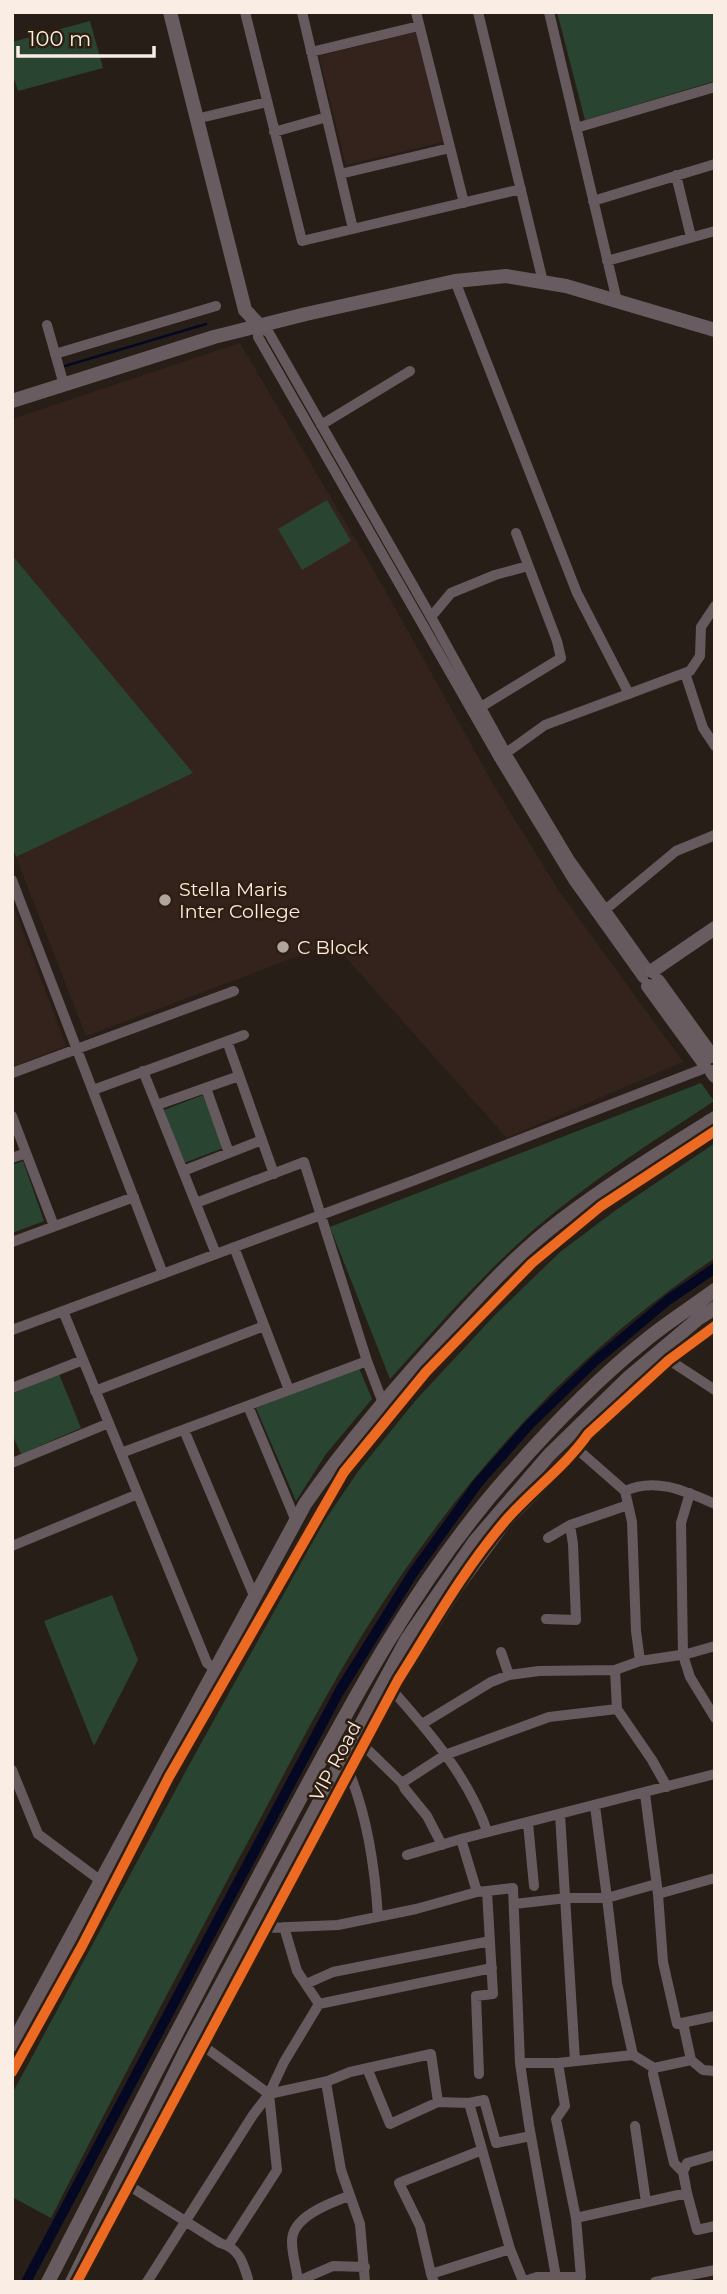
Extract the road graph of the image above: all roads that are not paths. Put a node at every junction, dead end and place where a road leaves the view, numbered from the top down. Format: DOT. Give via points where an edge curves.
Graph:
graph roads {
  1 [pos="170,12"];
  2 [pos="178,12"];
  3 [pos="245,12"];
  4 [pos="302,12"];
  5 [pos="416,12"];
  6 [pos="478,12"];
  7 [pos="549,12"];
  8 [pos="419,26"];
  9 [pos="311,52"];
  10 [pos="715,87"];
  11 [pos="267,102"];
  12 [pos="327,117"];
  13 [pos="200,118"];
  14 [pos="576,128"];
  15 [pos="274,132"];
  16 [pos="450,148"];
  17 [pos="715,164"];
  18 [pos="340,174"];
  19 [pos="676,175"];
  20 [pos="521,189"];
  21 [pos="593,201"];
  22 [pos="464,203"];
  23 [pos="354,229"];
  24 [pos="715,230"];
  25 [pos="691,237"];
  26 [pos="607,261"];
  27 [pos="455,281"];
  28 [pos="543,282"];
  29 [pos="617,301"];
  30 [pos="216,306"];
  31 [pos="47,325"];
  32 [pos="259,326"];
  33 [pos="715,330"];
  34 [pos="55,354"];
  35 [pos="410,371"];
  36 [pos="64,385"];
  37 [pos="12,401"];
  38 [pos="321,425"];
  39 [pos="516,533"];
  40 [pos="528,566"];
  41 [pos="715,606"];
  42 [pos="431,617"];
  43 [pos="685,673"];
  44 [pos="629,694"];
  45 [pos="481,707"];
  46 [pos="715,746"];
  47 [pos="502,756"];
  48 [pos="715,835"];
  49 [pos="12,880"];
  50 [pos="605,910"];
  51 [pos="715,929"];
  52 [pos="715,940"];
  53 [pos="651,978"];
  54 [pos="234,991"];
  55 [pos="244,1035"];
  56 [pos="227,1041"];
  57 [pos="77,1049"];
  58 [pos="711,1066"];
  59 [pos="143,1071"];
  60 [pos="12,1073"];
  61 [pos="239,1076"];
  62 [pos="206,1087"];
  63 [pos="93,1090"];
  64 [pos="157,1105"];
  65 [pos="12,1116"];
  66 [pos="715,1118"];
  67 [pos="715,1131"];
  68 [pos="262,1140"];
  69 [pos="26,1153"];
  70 [pos="229,1153"];
  71 [pos="12,1158"];
  72 [pos="183,1171"];
  73 [pos="274,1174"];
  74 [pos="134,1197"];
  75 [pos="196,1203"];
  76 [pos="320,1215"];
  77 [pos="54,1226"];
  78 [pos="12,1242"];
  79 [pos="234,1247"];
  80 [pos="216,1254"];
  81 [pos="163,1274"];
  82 [pos="715,1290"];
  83 [pos="715,1308"];
  84 [pos="63,1311"];
  85 [pos="264,1326"];
  86 [pos="715,1326"];
  87 [pos="12,1330"];
  88 [pos="83,1360"];
  89 [pos="670,1360"];
  90 [pos="367,1361"];
  91 [pos="12,1388"];
  92 [pos="289,1390"];
  93 [pos="715,1390"];
  94 [pos="95,1391"];
  95 [pos="383,1403"];
  96 [pos="248,1406"];
  97 [pos="109,1423"];
  98 [pos="184,1430"];
  99 [pos="577,1449"];
  100 [pos="121,1453"];
  101 [pos="13,1459"];
  102 [pos="625,1491"];
  103 [pos="690,1493"];
  104 [pos="138,1494"];
  105 [pos="715,1504"];
  106 [pos="628,1505"];
  107 [pos="296,1521"];
  108 [pos="570,1525"];
  109 [pos="548,1538"];
  110 [pos="12,1546"];
  111 [pos="255,1598"];
  112 [pos="546,1619"];
  113 [pos="715,1646"];
  114 [pos="501,1652"];
  115 [pos="683,1655"];
  116 [pos="640,1661"];
  117 [pos="216,1670"];
  118 [pos="615,1670"];
  119 [pos="509,1675"];
  120 [pos="393,1691"];
  121 [pos="617,1709"];
  122 [pos="715,1718"];
  123 [pos="422,1724"];
  124 [pos="363,1745"];
  125 [pos="445,1755"];
  126 [pos="12,1770"];
  127 [pos="349,1772"];
  128 [pos="715,1774"];
  129 [pos="402,1783"];
  130 [pos="667,1787"];
  131 [pos="645,1794"];
  132 [pos="17,1796"];
  133 [pos="595,1806"];
  134 [pos="560,1815"];
  135 [pos="528,1823"];
  136 [pos="487,1831"];
  137 [pos="461,1839"];
  138 [pos="442,1845"];
  139 [pos="407,1855"];
  140 [pos="715,1878"];
  141 [pos="106,1884"];
  142 [pos="534,1886"];
  143 [pos="657,1889"];
  144 [pos="482,1892"];
  145 [pos="567,1898"];
  146 [pos="607,1898"];
  147 [pos="513,1904"];
  148 [pos="378,1917"];
  149 [pos="284,1927"];
  150 [pos="265,1928"];
  151 [pos="490,1941"];
  152 [pos="492,1968"];
  153 [pos="306,1984"];
  154 [pos="320,2004"];
  155 [pos="715,2016"];
  156 [pos="682,2023"];
  157 [pos="12,2045"];
  158 [pos="202,2045"];
  159 [pos="632,2055"];
  160 [pos="691,2060"];
  161 [pos="575,2061"];
  162 [pos="520,2063"];
  163 [pos="558,2063"];
  164 [pos="367,2068"];
  165 [pos="654,2068"];
  166 [pos="715,2071"];
  167 [pos="12,2072"];
  168 [pos="479,2074"];
  169 [pos="326,2082"];
  170 [pos="269,2094"];
  171 [pos="438,2102"];
  172 [pos="469,2103"];
  173 [pos="635,2126"];
  174 [pos="531,2136"];
  175 [pos="482,2150"];
  176 [pos="715,2155"];
  177 [pos="683,2172"];
  178 [pos="128,2185"];
  179 [pos="687,2193"];
  180 [pos="349,2196"];
  181 [pos="646,2202"];
  182 [pos="576,2218"];
  183 [pos="187,2221"];
  184 [pos="715,2226"];
  185 [pos="228,2246"];
  186 [pos="510,2249"];
  187 [pos="365,2267"];
  188 [pos="715,2270"];
  189 [pos="556,2277"];
  190 [pos="433,2278"];
  191 [pos="248,2279"];
  192 [pos="582,2279"];
  193 [pos="297,2281"];
  194 [pos="523,2281"];
  195 [pos="48,2282"];
  196 [pos="75,2282"];
  197 [pos="147,2282"];
  198 [pos="365,2282"];
  199 [pos="655,2282"];
  1 -- 13 [label="street"];
  2 -- 13 [label="street"];
  3 -- 11 [label="street"];
  4 -- 9 [label="street"];
  5 -- 8 [label="street"];
  6 -- 20 [label="street"];
  7 -- 14 [label="street"];
  8 -- 9 [label="street"];
  8 -- 16 [label="street"];
  9 -- 12 [label="street"];
  10 -- 14 [label="street"];
  11 -- 13 [label="street"];
  11 -- 15 [label="street"];
  12 -- 15 [label="street"];
  12 -- 18 [label="street"];
  13 -- 32 [label="street" via="245,310"];
  14 -- 21 [label="street"];
  15 -- 23 [label="street" via="302,241"];
  16 -- 18 [label="street"];
  16 -- 22 [label="street"];
  17 -- 19 [label="street"];
  18 -- 23 [label="street"];
  19 -- 21 [label="street"];
  19 -- 25 [label="street"];
  20 -- 22 [label="street"];
  20 -- 28 [label="street"];
  21 -- 26 [label="street"];
  22 -- 23 [label="street"];
  24 -- 25 [label="street"];
  25 -- 26 [label="street"];
  26 -- 29 [label="street"];
  27 -- 28 [label="street" via="506,276"];
  27 -- 32 [label="street"];
  27 -- 44 [label="street" via="576,593"];
  28 -- 29 [label="street"];
  29 -- 33 [label="street"];
  30 -- 34 [label="street"];
  31 -- 34 [label="street"];
  32 -- 36 [label="street"];
  32 -- 38 [label="street" via="268,333"];
  32 -- 47 [label="street" via="264,348"];
  34 -- 36 [label="street"];
  35 -- 38 [label="street"];
  36 -- 37 [label="street"];
  38 -- 42 [label="street"];
  39 -- 40 [label="street"];
  40 -- 42 [label="street" via="451,593"];
  40 -- 45 [label="street" via="561,658"];
  41 -- 43 [label="street" via="701,627 700,656"];
  42 -- 45 [label="street"];
  43 -- 44 [label="street"];
  43 -- 46 [label="street" via="703,728"];
  44 -- 47 [label="street" via="545,725"];
  45 -- 47 [label="street"];
  47 -- 50 [label="street"];
  47 -- 53 [label="street" via="573,880"];
  48 -- 50 [label="street" via="676,852"];
  49 -- 57 [label="street"];
  50 -- 53 [label="street"];
  51 -- 53 [label="street"];
  52 -- 53 [label="street"];
  53 -- 58 [label="street"];
  54 -- 57 [label="street"];
  55 -- 56 [label="street"];
  56 -- 59 [label="street"];
  56 -- 61 [label="street"];
  57 -- 60 [label="street"];
  57 -- 63 [label="street"];
  58 -- 76 [label="street"];
  59 -- 63 [label="street"];
  59 -- 64 [label="street"];
  61 -- 62 [label="street"];
  61 -- 68 [label="street"];
  62 -- 64 [label="street"];
  62 -- 70 [label="street"];
  63 -- 74 [label="street"];
  64 -- 72 [label="street"];
  65 -- 69 [label="street"];
  66 -- 95 [label="street" via="559,1222 501,1272"];
  67 -- 141 [label="street" via="601,1206 532,1263 426,1372 344,1472"];
  68 -- 70 [label="street"];
  68 -- 73 [label="street"];
  69 -- 71 [label="street"];
  69 -- 77 [label="street"];
  70 -- 72 [label="street"];
  72 -- 75 [label="street"];
  73 -- 75 [label="street"];
  73 -- 76 [label="street" via="304,1163"];
  74 -- 77 [label="street"];
  74 -- 81 [label="street"];
  75 -- 80 [label="street"];
  76 -- 79 [label="street"];
  76 -- 90 [label="street"];
  77 -- 78 [label="street"];
  79 -- 80 [label="street"];
  79 -- 85 [label="street"];
  80 -- 81 [label="street"];
  81 -- 84 [label="street"];
  82 -- 195 [label="street, VIP Road" via="646,1340 575,1404 506,1478 412,1605 342,1721"];
  83 -- 196 [label="street, VIP Road" via="629,1377 549,1455 475,1541 407,1639 187,2048"];
  84 -- 87 [label="street"];
  84 -- 88 [label="street"];
  85 -- 92 [label="street"];
  85 -- 94 [label="street"];
  86 -- 89 [label="street, VIP Road"];
  88 -- 91 [label="street"];
  88 -- 94 [label="street"];
  89 -- 93 [label="street"];
  89 -- 99 [label="street, VIP Road" via="587,1434"];
  90 -- 92 [label="street"];
  90 -- 95 [label="street"];
  92 -- 96 [label="street"];
  94 -- 97 [label="street"];
  95 -- 107 [label="street" via="343,1450"];
  96 -- 98 [label="street"];
  96 -- 107 [label="street"];
  97 -- 100 [label="street"];
  97 -- 101 [label="street"];
  98 -- 100 [label="street"];
  98 -- 111 [label="street"];
  99 -- 102 [label="street"];
  99 -- 120 [label="street, VIP Road" via="506,1520 456,1588"];
  100 -- 104 [label="street"];
  102 -- 103 [label="street" via="646,1484"];
  102 -- 106 [label="street"];
  103 -- 105 [label="street"];
  103 -- 115 [label="street" via="681,1523"];
  104 -- 110 [label="street"];
  104 -- 117 [label="street" via="207,1663"];
  106 -- 108 [label="street"];
  106 -- 116 [label="street"];
  107 -- 111 [label="street"];
  108 -- 109 [label="street"];
  108 -- 112 [label="street" via="576,1620"];
  111 -- 117 [label="street"];
  113 -- 115 [label="street"];
  114 -- 119 [label="street"];
  115 -- 116 [label="street"];
  115 -- 122 [label="street"];
  116 -- 118 [label="street"];
  117 -- 141 [label="street"];
  118 -- 119 [label="street"];
  118 -- 121 [label="street"];
  119 -- 123 [label="street"];
  120 -- 123 [label="street"];
  120 -- 124 [label="street, VIP Road"];
  121 -- 125 [label="street" via="550,1717"];
  121 -- 130 [label="street"];
  123 -- 125 [label="street"];
  124 -- 127 [label="street, VIP Road"];
  124 -- 129 [label="street"];
  125 -- 129 [label="street"];
  125 -- 136 [label="street" via="478,1804"];
  126 -- 132 [label="street"];
  127 -- 148 [label="street" via="375,1866"];
  127 -- 150 [label="street, VIP Road"];
  128 -- 130 [label="street"];
  129 -- 138 [label="street"];
  130 -- 131 [label="street"];
  131 -- 133 [label="street"];
  131 -- 143 [label="street"];
  132 -- 141 [label="street" via="38,1834"];
  133 -- 134 [label="street"];
  133 -- 146 [label="street"];
  134 -- 135 [label="street"];
  134 -- 145 [label="street"];
  135 -- 136 [label="street"];
  135 -- 142 [label="street"];
  136 -- 137 [label="street"];
  137 -- 138 [label="street"];
  137 -- 144 [label="street"];
  138 -- 139 [label="street"];
  140 -- 143 [label="street"];
  141 -- 157 [label="street"];
  141 -- 167 [label="street"];
  143 -- 146 [label="street"];
  143 -- 156 [label="street" via="663,1962 677,2024"];
  144 -- 147 [label="street" via="513,1888"];
  144 -- 148 [label="street"];
  144 -- 151 [label="street"];
  145 -- 146 [label="street"];
  145 -- 147 [label="street"];
  145 -- 161 [label="street"];
  146 -- 159 [label="street"];
  147 -- 162 [label="street"];
  148 -- 149 [label="street" via="338,1925"];
  149 -- 150 [label="street"];
  149 -- 153 [label="street" via="297,1971"];
  150 -- 158 [label="street, VIP Road"];
  151 -- 152 [label="street"];
  151 -- 153 [label="street" via="333,1972"];
  152 -- 154 [label="street"];
  152 -- 168 [label="street" via="494,1994 475,1996"];
  153 -- 154 [label="street"];
  154 -- 170 [label="street"];
  155 -- 156 [label="street"];
  156 -- 160 [label="street"];
  158 -- 170 [label="street"];
  158 -- 178 [label="street, VIP Road"];
  159 -- 161 [label="street"];
  159 -- 165 [label="street"];
  160 -- 165 [label="street"];
  160 -- 166 [label="street" via="703,2070"];
  161 -- 163 [label="street"];
  162 -- 163 [label="street"];
  162 -- 174 [label="street"];
  163 -- 182 [label="street" via="565,2106 556,2119"];
  164 -- 169 [label="street"];
  164 -- 171 [label="street" via="390,2124"];
  164 -- 171 [label="street" via="431,2054"];
  165 -- 177 [label="street" via="674,2163"];
  169 -- 170 [label="street"];
  169 -- 180 [label="street"];
  170 -- 183 [label="street"];
  170 -- 185 [label="street" via="277,2169"];
  171 -- 172 [label="street"];
  172 -- 174 [label="street" via="484,2100 496,2143"];
  172 -- 175 [label="street"];
  173 -- 181 [label="street"];
  174 -- 189 [label="street"];
  175 -- 186 [label="street"];
  175 -- 190 [label="street" via="399,2183 420,2226"];
  176 -- 177 [label="street" via="687,2163"];
  177 -- 179 [label="street"];
  178 -- 183 [label="street"];
  178 -- 196 [label="street, VIP Road"];
  179 -- 181 [label="street"];
  179 -- 184 [label="street" via="697,2230"];
  180 -- 187 [label="street" via="360,2224"];
  180 -- 193 [label="street" via="323,2205 298,2225 292,2239"];
  181 -- 182 [label="street"];
  182 -- 192 [label="street"];
  183 -- 185 [label="street"];
  183 -- 197 [label="street"];
  185 -- 191 [label="street" via="241,2256"];
  186 -- 190 [label="street"];
  186 -- 194 [label="street"];
  187 -- 193 [label="street" via="333,2266"];
  187 -- 198 [label="street"];
  188 -- 199 [label="street"];
  189 -- 192 [label="street"];
  189 -- 194 [label="street"];
}
